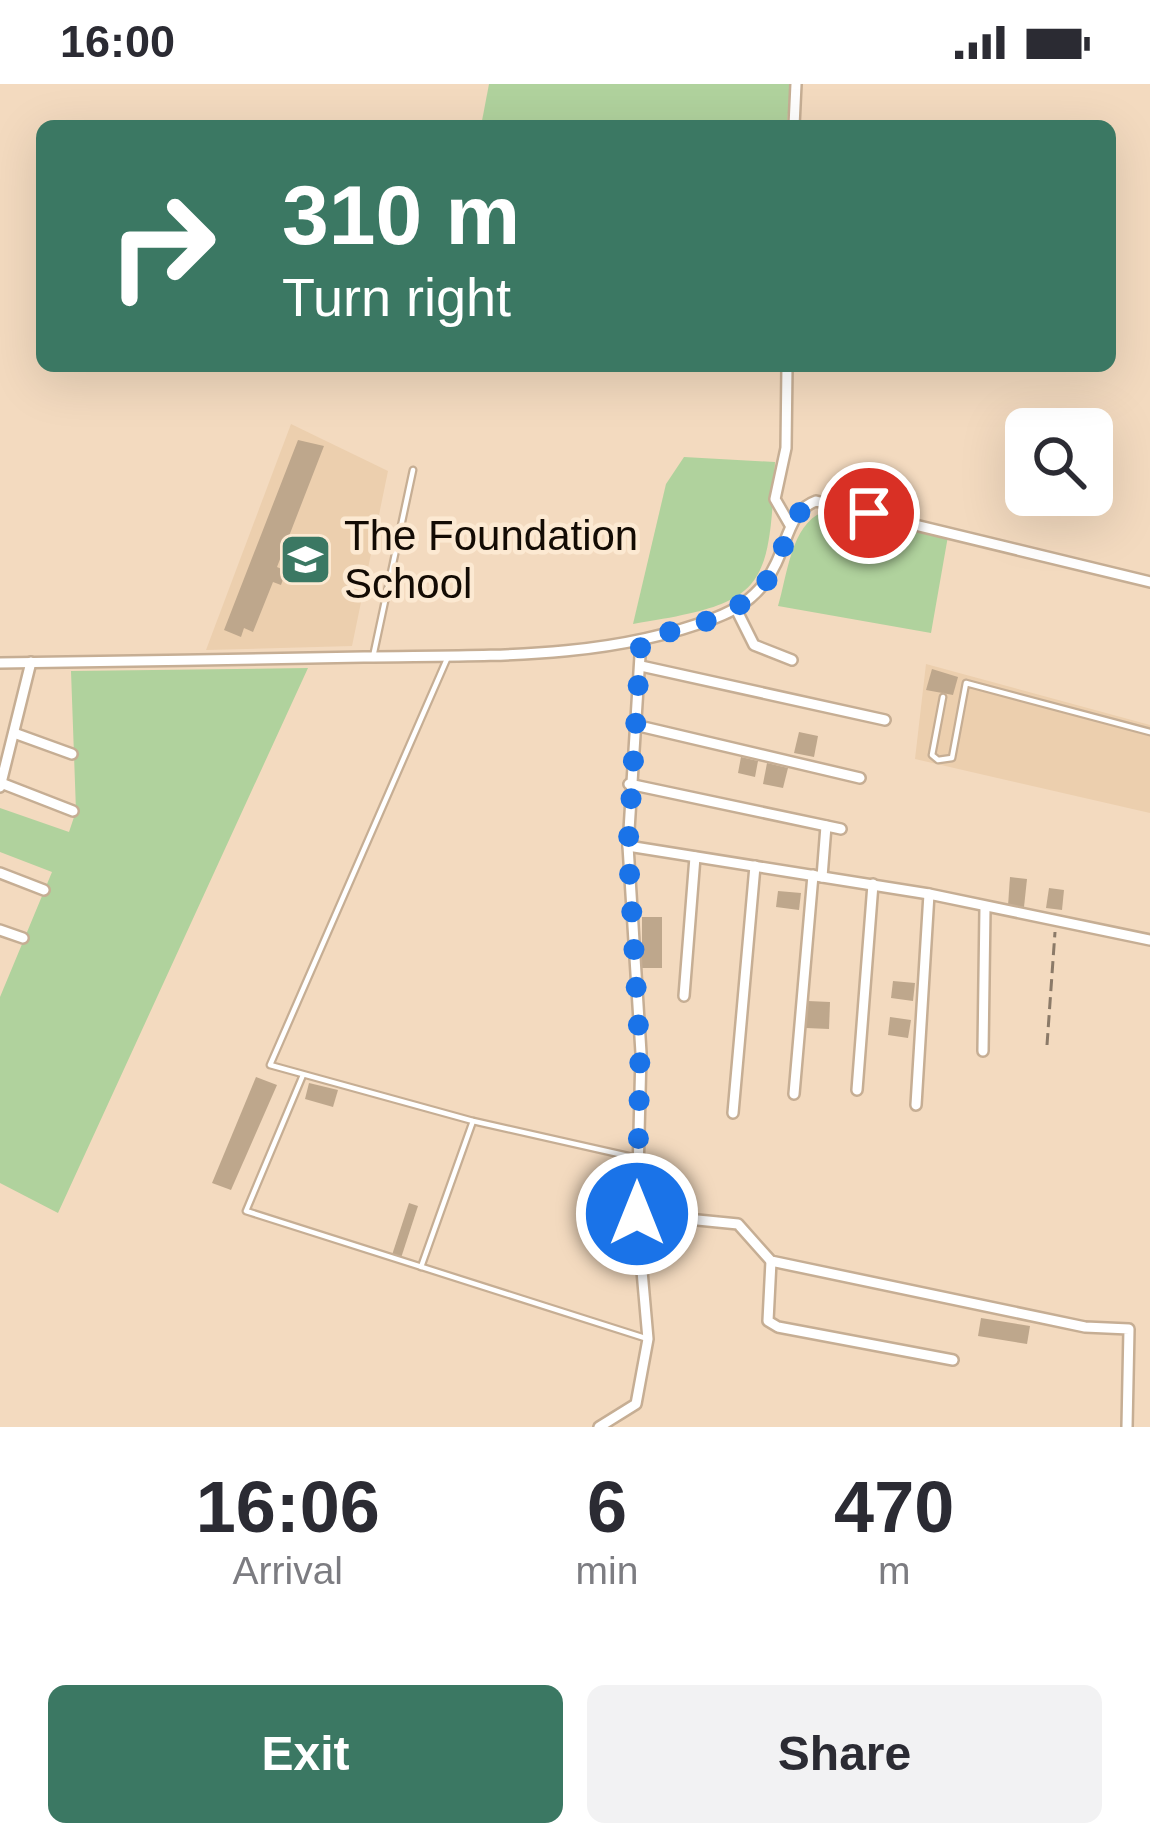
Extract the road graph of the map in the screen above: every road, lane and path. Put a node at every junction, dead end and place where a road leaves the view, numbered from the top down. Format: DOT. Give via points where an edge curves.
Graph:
graph roads {
  1 [pos="796,84"];
  2 [pos="794,120"];
  3 [pos="787,372"];
  4 [pos="412,470"];
  5 [pos="790,525"];
  6 [pos="1150,582"];
  7 [pos="736,609"];
  8 [pos="641,640"];
  9 [pos="449,656"];
  10 [pos="373,657"];
  11 [pos="792,659"];
  12 [pos="31,662"];
  13 [pos="0,663"];
  14 [pos="641,666"];
  15 [pos="943,698"];
  16 [pos="885,720"];
  17 [pos="635,725"];
  18 [pos="1150,732"];
  19 [pos="14,733"];
  20 [pos="72,754"];
  21 [pos="860,778"];
  22 [pos="629,784"];
  23 [pos="0,785"];
  24 [pos="73,811"];
  25 [pos="826,826"];
  26 [pos="841,829"];
  27 [pos="628,847"];
  28 [pos="695,857"];
  29 [pos="755,866"];
  30 [pos="0,873"];
  31 [pos="817,876"];
  32 [pos="873,884"];
  33 [pos="44,890"];
  34 [pos="929,894"];
  35 [pos="985,908"];
  36 [pos="1056,919"];
  37 [pos="0,930"];
  38 [pos="23,938"];
  39 [pos="1150,940"];
  40 [pos="684,996"];
  41 [pos="1048,1045"];
  42 [pos="983,1051"];
  43 [pos="303,1075"];
  44 [pos="857,1090"];
  45 [pos="794,1094"];
  46 [pos="916,1105"];
  47 [pos="733,1113"];
  48 [pos="472,1121"];
  49 [pos="637,1158"];
  50 [pos="637,1214"];
  51 [pos="771,1262"];
  52 [pos="421,1267"];
  53 [pos="648,1339"];
  54 [pos="953,1360"];
  55 [pos="599,1427"];
  56 [pos="1127,1427"];
  1 -- 2 [label="street"];
  3 -- 5 [label="street" via="786,448 775,499"];
  4 -- 10 [label="lane"];
  5 -- 6 [label="street" via="816,502"];
  5 -- 7 [label="street" via="772,580"];
  7 -- 8 [label="street"];
  7 -- 11 [label="street" via="754,645"];
  8 -- 9 [label="street" via="548,654"];
  8 -- 14 [label="street"];
  9 -- 10 [label="street"];
  9 -- 43 [label="lane" via="270,1059 272,1067"];
  10 -- 12 [label="street"];
  12 -- 13 [label="street"];
  12 -- 19 [label="street"];
  14 -- 16 [label="street"];
  14 -- 17 [label="street"];
  15 -- 18 [label="lane" via="932,755 938,760 952,758 966,682"];
  17 -- 21 [label="street"];
  17 -- 22 [label="street"];
  19 -- 20 [label="street"];
  19 -- 23 [label="street"];
  22 -- 25 [label="street"];
  22 -- 27 [label="street"];
  23 -- 24 [label="street"];
  25 -- 26 [label="street"];
  25 -- 31 [label="street"];
  27 -- 28 [label="street"];
  27 -- 49 [label="street" via="640,1053"];
  28 -- 29 [label="street"];
  28 -- 40 [label="street"];
  29 -- 31 [label="street"];
  29 -- 47 [label="street"];
  30 -- 33 [label="street"];
  31 -- 32 [label="street"];
  31 -- 45 [label="street"];
  32 -- 34 [label="street"];
  32 -- 44 [label="street"];
  34 -- 35 [label="street"];
  34 -- 46 [label="street"];
  35 -- 36 [label="street"];
  35 -- 42 [label="street"];
  36 -- 39 [label="street"];
  36 -- 41 [label="path"];
  37 -- 38 [label="street"];
  43 -- 48 [label="lane"];
  43 -- 52 [label="lane" via="246,1211"];
  48 -- 49 [label="lane"];
  48 -- 52 [label="lane"];
  49 -- 50 [label="street"];
  50 -- 51 [label="street" via="739,1224"];
  50 -- 53 [label="street"];
  51 -- 54 [label="street" via="768,1321 778,1328"];
  51 -- 56 [label="street" via="1085,1327 1129,1329"];
  52 -- 53 [label="lane"];
  53 -- 55 [label="street" via="636,1404"];
}
